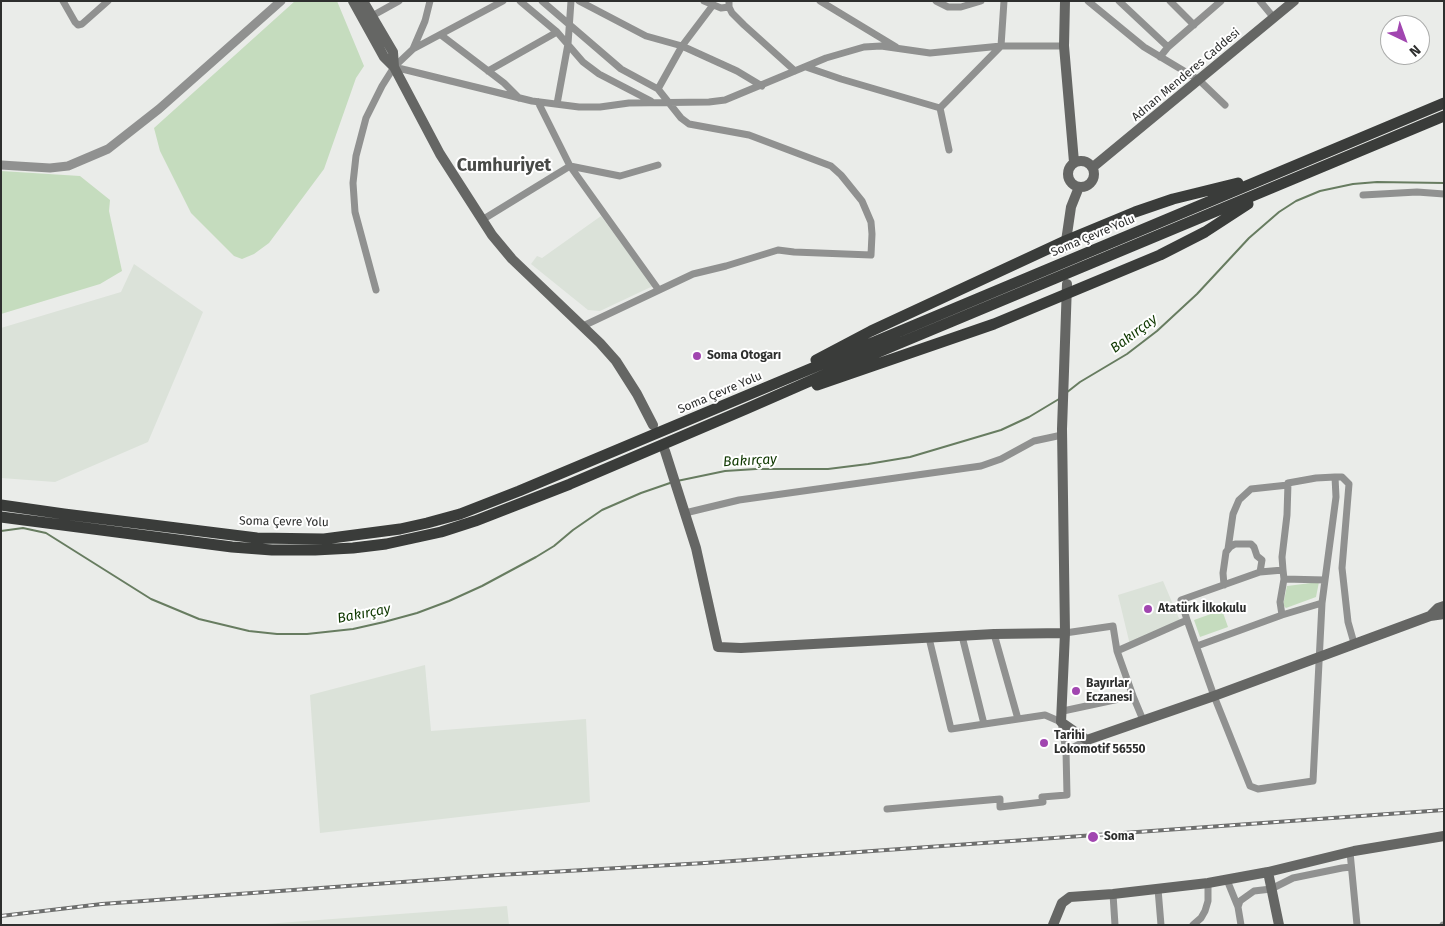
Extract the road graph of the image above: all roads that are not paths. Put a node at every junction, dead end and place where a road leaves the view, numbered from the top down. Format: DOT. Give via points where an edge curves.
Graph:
graph roads {
  1 [pos="64,1"];
  2 [pos="108,1"];
  3 [pos="281,1"];
  4 [pos="352,1"];
  5 [pos="363,1"];
  6 [pos="399,1"];
  7 [pos="430,1"];
  8 [pos="503,1"];
  9 [pos="520,1"];
  10 [pos="542,1"];
  11 [pos="571,1"];
  12 [pos="579,1"];
  13 [pos="704,1"];
  14 [pos="820,1"];
  15 [pos="936,1"];
  16 [pos="982,1"];
  17 [pos="1004,1"];
  18 [pos="1065,1"];
  19 [pos="1088,1"];
  20 [pos="1120,1"];
  21 [pos="1170,1"];
  22 [pos="1221,1"];
  23 [pos="1260,1"];
  24 [pos="1294,1"];
  25 [pos="729,4"];
  26 [pos="1212,4"];
  27 [pos="712,5"];
  28 [pos="372,16"];
  29 [pos="1274,18"];
  30 [pos="1194,24"];
  31 [pos="570,25"];
  32 [pos="557,32"];
  33 [pos="441,35"];
  34 [pos="568,44"];
  35 [pos="682,46"];
  36 [pos="1001,46"];
  37 [pos="1064,46"];
  38 [pos="1168,47"];
  39 [pos="899,48"];
  40 [pos="413,49"];
  41 [pos="1160,56"];
  42 [pos="394,67"];
  43 [pos="806,67"];
  44 [pos="488,71"];
  45 [pos="795,71"];
  46 [pos="1199,80"];
  47 [pos="762,86"];
  48 [pos="658,89"];
  49 [pos="519,98"];
  50 [pos="538,102"];
  51 [pos="669,102"];
  52 [pos="654,103"];
  53 [pos="1444,103"];
  54 [pos="557,104"];
  55 [pos="1225,106"];
  56 [pos="940,108"];
  57 [pos="1444,116"];
  58 [pos="949,150"];
  59 [pos="1074,162"];
  60 [pos="1302,163"];
  61 [pos="1,165"];
  62 [pos="658,165"];
  63 [pos="570,166"];
  64 [pos="1093,167"];
  65 [pos="1287,182"];
  66 [pos="1078,186"];
  67 [pos="1444,194"];
  68 [pos="1363,195"];
  69 [pos="482,220"];
  70 [pos="1065,244"];
  71 [pos="1067,288"];
  72 [pos="376,290"];
  73 [pos="658,290"];
  74 [pos="583,326"];
  75 [pos="740,399"];
  76 [pos="746,409"];
  77 [pos="653,425"];
  78 [pos="1062,432"];
  79 [pos="666,455"];
  80 [pos="1335,477"];
  81 [pos="1288,485"];
  82 [pos="1,505"];
  83 [pos="683,508"];
  84 [pos="1,517"];
  85 [pos="1228,549"];
  86 [pos="1283,570"];
  87 [pos="1260,572"];
  88 [pos="1284,579"];
  89 [pos="1325,580"];
  90 [pos="1224,585"];
  91 [pos="1322,603"];
  92 [pos="1444,606"];
  93 [pos="1444,614"];
  94 [pos="1282,615"];
  95 [pos="1430,616"];
  96 [pos="1187,620"];
  97 [pos="1065,632"];
  98 [pos="994,634"];
  99 [pos="962,636"];
  100 [pos="929,638"];
  101 [pos="1354,643"];
  102 [pos="1197,646"];
  103 [pos="1117,651"];
  104 [pos="1319,656"];
  105 [pos="1133,696"];
  106 [pos="1214,696"];
  107 [pos="1063,711"];
  108 [pos="1018,719"];
  109 [pos="1143,720"];
  110 [pos="1062,722"];
  111 [pos="984,724"];
  112 [pos="1087,740"];
  113 [pos="1066,751"];
  114 [pos="887,809"];
  115 [pos="1444,836"];
  116 [pos="1350,852"];
  117 [pos="1351,867"];
  118 [pos="1268,872"];
  119 [pos="1227,880"];
  120 [pos="1208,883"];
  121 [pos="1158,889"];
  122 [pos="1271,889"];
  123 [pos="1113,894"];
  124 [pos="1238,907"];
  125 [pos="1053,925"];
  126 [pos="1115,925"];
  127 [pos="1161,925"];
  128 [pos="1193,925"];
  129 [pos="1242,925"];
  130 [pos="1279,925"];
  131 [pos="1358,925"];
  1 -- 2 [label="street" via="78,25"];
  3 -- 61 [label="street" via="159,109 108,149 68,166"];
  4 -- 42 [label="main road" via="384,57"];
  5 -- 28 [label="main road"];
  6 -- 28 [label="street"];
  7 -- 40 [label="street"];
  8 -- 33 [label="street"];
  9 -- 32 [label="street"];
  10 -- 31 [label="street"];
  11 -- 31 [label="street"];
  12 -- 35 [label="street" via="646,36"];
  13 -- 27 [label="street"];
  14 -- 39 [label="street"];
  15 -- 16 [label="street" via="948,7 961,7"];
  17 -- 36 [label="street"];
  18 -- 37 [label="main road"];
  19 -- 41 [label="street" via="1144,47"];
  20 -- 38 [label="street"];
  21 -- 30 [label="street"];
  22 -- 26 [label="street"];
  23 -- 29 [label="street"];
  24 -- 29 [label="main road, Adnan Menderes Caddesi"];
  25 -- 27 [label="street" via="720,8"];
  25 -- 45 [label="street" via="744,25"];
  26 -- 30 [label="street"];
  27 -- 35 [label="street"];
  28 -- 42 [label="main road" via="393,52"];
  29 -- 46 [label="main road, Adnan Menderes Caddesi"];
  30 -- 38 [label="street"];
  31 -- 34 [label="street"];
  31 -- 48 [label="street" via="621,69"];
  32 -- 34 [label="street"];
  32 -- 44 [label="street"];
  33 -- 40 [label="street"];
  33 -- 44 [label="street"];
  34 -- 52 [label="street" via="583,62 599,74"];
  34 -- 54 [label="street"];
  35 -- 47 [label="street"];
  35 -- 48 [label="street"];
  36 -- 37 [label="street"];
  36 -- 39 [label="street" via="930,53"];
  36 -- 56 [label="street"];
  37 -- 59 [label="main road"];
  38 -- 41 [label="street"];
  39 -- 43 [label="street" via="864,47"];
  40 -- 42 [label="street"];
  41 -- 46 [label="street"];
  42 -- 49 [label="street"];
  42 -- 69 [label="main road" via="440,154"];
  42 -- 72 [label="street" via="366,118 353,183 355,212"];
  43 -- 45 [label="street"];
  43 -- 56 [label="street"];
  44 -- 49 [label="street"];
  45 -- 47 [label="street"];
  46 -- 55 [label="street"];
  46 -- 64 [label="main road, Adnan Menderes Caddesi"];
  47 -- 51 [label="street" via="725,100"];
  48 -- 51 [label="street"];
  49 -- 50 [label="street"];
  50 -- 54 [label="street"];
  50 -- 63 [label="street"];
  51 -- 52 [label="street"];
  51 -- 73 [label="street" via="689,124 749,135 831,166 862,201 871,222 871,255 778,250 693,274"];
  52 -- 54 [label="street" via="600,107"];
  53 -- 60 [label="highway, Soma Çevre Yolu"];
  56 -- 58 [label="street"];
  57 -- 65 [label="highway, Soma Çevre Yolu"];
  59 -- 64 [label="main road" via="1087,161"];
  59 -- 66 [label="main road" via="1068,176"];
  60 -- 70 [label="highway" via="1173,199 1135,212"];
  60 -- 75 [label="highway, Soma Çevre Yolu"];
  62 -- 63 [label="street" via="620,176"];
  63 -- 69 [label="street"];
  63 -- 73 [label="street"];
  64 -- 66 [label="main road" via="1093,180 1087,186"];
  65 -- 71 [label="highway" via="1160,255"];
  65 -- 76 [label="highway, Soma Çevre Yolu"];
  66 -- 70 [label="main road"];
  67 -- 68 [label="street"];
  69 -- 74 [label="main road" via="512,258"];
  70 -- 75 [label="highway" via="871,331"];
  71 -- 76 [label="highway" via="994,324"];
  71 -- 78 [label="main road"];
  73 -- 74 [label="street"];
  74 -- 77 [label="main road" via="616,361"];
  75 -- 82 [label="highway, Soma Çevre Yolu" via="488,504 400,529 324,539 257,538"];
  76 -- 84 [label="highway, Soma Çevre Yolu" via="475,521 386,544 272,550"];
  78 -- 83 [label="street" via="1034,440 1001,459 981,466"];
  78 -- 97 [label="main road"];
  79 -- 83 [label="main road"];
  80 -- 81 [label="street" via="1293,481"];
  80 -- 89 [label="street" via="1336,497"];
  80 -- 101 [label="street" via="1342,477 1349,484 1342,568 1348,622"];
  81 -- 85 [label="street" via="1251,489 1239,500 1233,514"];
  81 -- 86 [label="street"];
  83 -- 100 [label="main road" via="696,548 718,647"];
  85 -- 87 [label="street" via="1235,544 1251,544 1262,560"];
  85 -- 90 [label="street"];
  86 -- 87 [label="street"];
  86 -- 88 [label="street"];
  87 -- 90 [label="street"];
  88 -- 89 [label="street"];
  88 -- 94 [label="street" via="1280,602"];
  89 -- 91 [label="street"];
  90 -- 96 [label="street" via="1181,600"];
  91 -- 94 [label="street"];
  91 -- 104 [label="street"];
  92 -- 95 [label="main road"];
  93 -- 95 [label="main road"];
  94 -- 102 [label="street"];
  95 -- 101 [label="main road"];
  96 -- 102 [label="street"];
  96 -- 103 [label="street"];
  97 -- 98 [label="main road"];
  97 -- 103 [label="street" via="1113,626"];
  97 -- 107 [label="main road"];
  98 -- 99 [label="main road"];
  98 -- 108 [label="street"];
  99 -- 100 [label="main road"];
  99 -- 111 [label="street"];
  100 -- 111 [label="street" via="951,729"];
  101 -- 104 [label="main road"];
  102 -- 106 [label="street"];
  103 -- 105 [label="street"];
  104 -- 106 [label="main road"];
  104 -- 106 [label="street" via="1313,781 1258,789 1250,786"];
  105 -- 107 [label="street"];
  105 -- 109 [label="street"];
  106 -- 109 [label="main road"];
  107 -- 110 [label="main road"];
  108 -- 110 [label="street" via="1045,715"];
  108 -- 111 [label="street"];
  109 -- 112 [label="main road"];
  110 -- 112 [label="main road"];
  110 -- 113 [label="street"];
  112 -- 113 [label="street"];
  113 -- 114 [label="street" via="1067,794 1042,797 1043,802 1000,807 1000,800"];
  115 -- 116 [label="main road"];
  116 -- 117 [label="street"];
  116 -- 118 [label="main road"];
  117 -- 122 [label="street" via="1293,878"];
  117 -- 131 [label="street"];
  118 -- 119 [label="main road"];
  118 -- 122 [label="main road"];
  119 -- 120 [label="main road"];
  119 -- 124 [label="street"];
  120 -- 121 [label="main road"];
  120 -- 128 [label="street" via="1205,911"];
  121 -- 123 [label="main road"];
  121 -- 127 [label="street"];
  122 -- 124 [label="street" via="1254,891 1240,901"];
  122 -- 130 [label="main road"];
  123 -- 125 [label="main road" via="1070,897 1062,903"];
  123 -- 126 [label="street"];
  124 -- 129 [label="street"];
}
